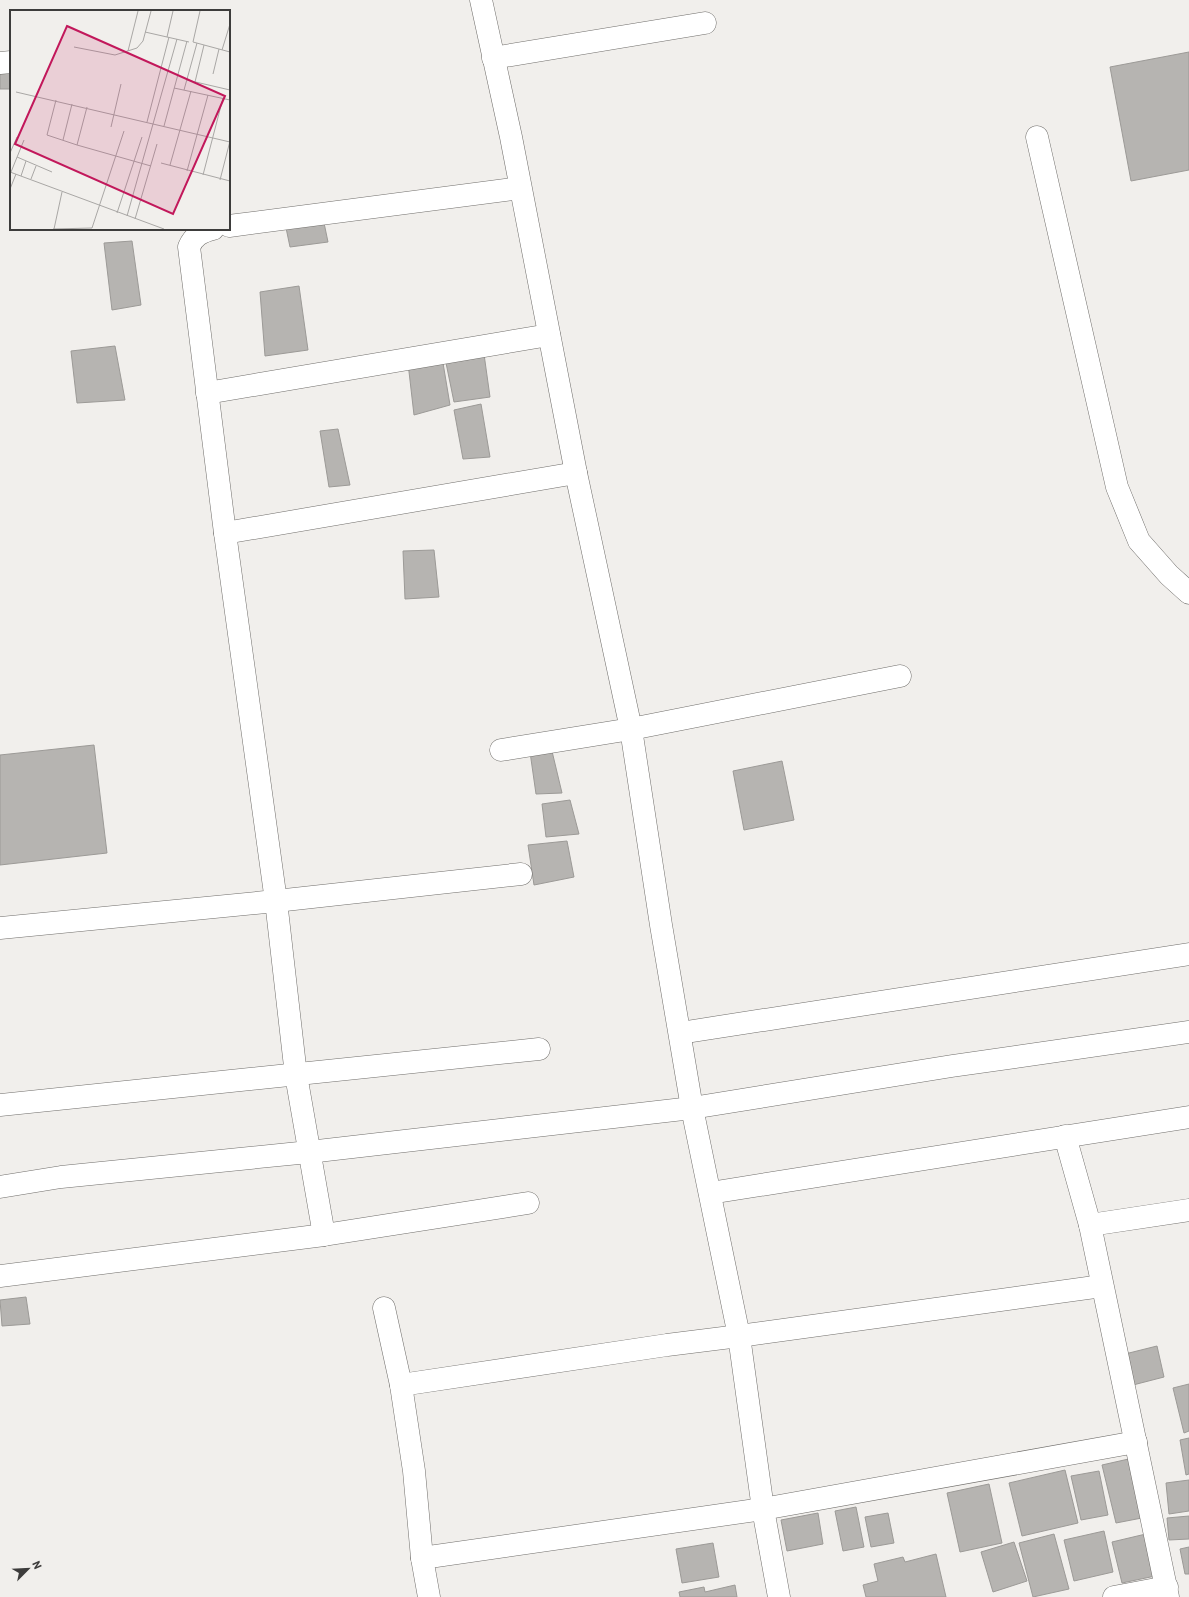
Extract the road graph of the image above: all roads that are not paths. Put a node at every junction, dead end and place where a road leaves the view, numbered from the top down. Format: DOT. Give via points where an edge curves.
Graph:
graph roads {
  1 [pos="481,0"];
  2 [pos="705,22"];
  3 [pos="493,58"];
  4 [pos="10,62"];
  5 [pos="0,63"];
  6 [pos="1037,137"];
  7 [pos="520,188"];
  8 [pos="230,226"];
  9 [pos="210,230"];
  10 [pos="550,335"];
  11 [pos="208,393"];
  12 [pos="576,473"];
  13 [pos="225,533"];
  14 [pos="1189,593"];
  15 [pos="900,676"];
  16 [pos="631,729"];
  17 [pos="501,750"];
  18 [pos="521,874"];
  19 [pos="276,901"];
  20 [pos="0,928"];
  21 [pos="1189,954"];
  22 [pos="1189,1032"];
  23 [pos="680,1033"];
  24 [pos="539,1049"];
  25 [pos="296,1076"];
  26 [pos="0,1105"];
  27 [pos="692,1108"];
  28 [pos="1189,1117"];
  29 [pos="1065,1136"];
  30 [pos="309,1152"];
  31 [pos="0,1187"];
  32 [pos="710,1193"];
  33 [pos="528,1204"];
  34 [pos="1188,1215"];
  35 [pos="1090,1225"];
  36 [pos="324,1235"];
  37 [pos="0,1276"];
  38 [pos="1102,1286"];
  39 [pos="384,1308"];
  40 [pos="739,1336"];
  41 [pos="401,1386"];
  42 [pos="1136,1442"];
  43 [pos="763,1509"];
  44 [pos="422,1558"];
  45 [pos="1168,1592"];
  46 [pos="429,1597"];
  47 [pos="779,1597"];
  48 [pos="1114,1597"];
  1 -- 3 [label="street"];
  2 -- 3 [label="street"];
  3 -- 7 [label="street"];
  4 -- 5 [label="street"];
  6 -- 14 [label="street" via="1117,487 1140,541 1169,575"];
  7 -- 8 [label="street"];
  7 -- 10 [label="street"];
  9 -- 11 [label="street" via="197,235 189,246"];
  10 -- 11 [label="street"];
  10 -- 12 [label="street"];
  11 -- 13 [label="street"];
  12 -- 13 [label="street"];
  12 -- 16 [label="street"];
  13 -- 19 [label="street"];
  15 -- 16 [label="street"];
  16 -- 17 [label="street"];
  16 -- 23 [label="street"];
  18 -- 19 [label="street"];
  19 -- 20 [label="street"];
  19 -- 25 [label="street"];
  21 -- 23 [label="street"];
  22 -- 27 [label="street" via="952,1066"];
  23 -- 27 [label="street"];
  24 -- 25 [label="street"];
  25 -- 26 [label="street"];
  25 -- 30 [label="street"];
  27 -- 30 [label="street"];
  27 -- 32 [label="street"];
  28 -- 29 [label="street"];
  29 -- 32 [label="street"];
  29 -- 35 [label="street"];
  30 -- 31 [label="street" via="61,1177"];
  30 -- 36 [label="street"];
  32 -- 40 [label="street"];
  33 -- 36 [label="street"];
  34 -- 35 [label="street"];
  35 -- 38 [label="street"];
  36 -- 37 [label="street"];
  38 -- 40 [label="street"];
  38 -- 42 [label="street"];
  39 -- 41 [label="street"];
  40 -- 41 [label="street"];
  40 -- 43 [label="street"];
  41 -- 44 [label="street" via="414,1471"];
  42 -- 43 [label="street"];
  42 -- 45 [label="street"];
  43 -- 44 [label="street"];
  43 -- 47 [label="street"];
  44 -- 46 [label="street"];
  45 -- 48 [label="street"];
}
